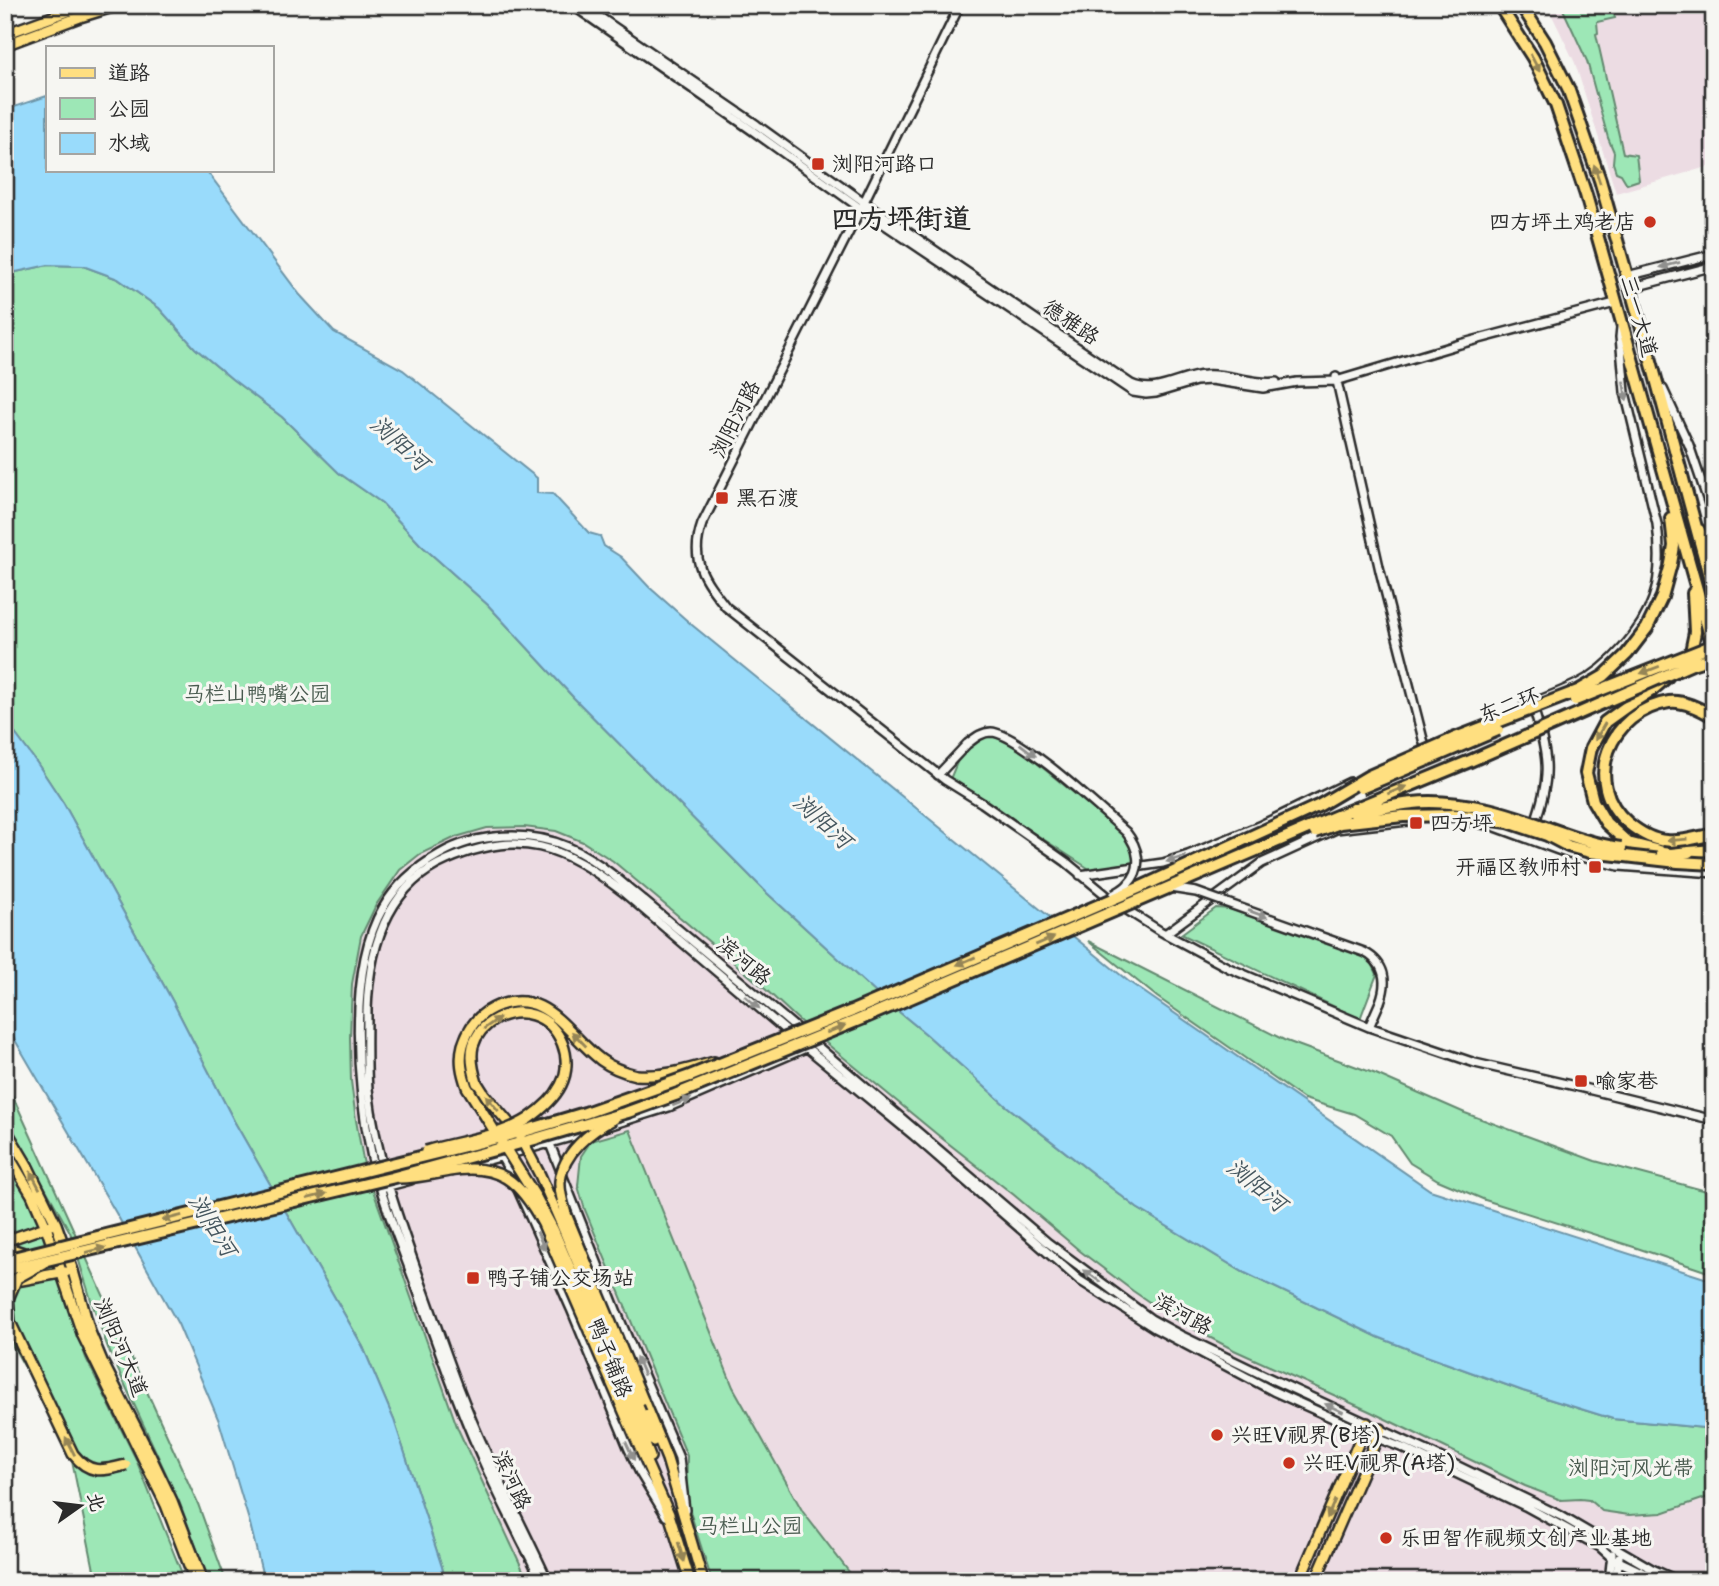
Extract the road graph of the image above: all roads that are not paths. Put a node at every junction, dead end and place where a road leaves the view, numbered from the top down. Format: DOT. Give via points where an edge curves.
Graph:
graph roads {
  1 [pos="85,5"];
  2 [pos="119,5"];
  3 [pos="572,5"];
  4 [pos="582,5"];
  5 [pos="960,5"];
  6 [pos="1499,5"];
  7 [pos="1521,5"];
  8 [pos="5,34"];
  9 [pos="5,45"];
  10 [pos="1577,115"];
  11 [pos="1562,121"];
  12 [pos="862,205"];
  13 [pos="1714,254"];
  14 [pos="1714,266"];
  15 [pos="1629,282"];
  16 [pos="1615,300"];
  17 [pos="1621,323"];
  18 [pos="1653,368"];
  19 [pos="1336,379"];
  20 [pos="1678,464"];
  21 [pos="1666,481"];
  22 [pos="1714,519"];
  23 [pos="1714,545"];
  24 [pos="1692,573"];
  25 [pos="1714,594"];
  26 [pos="1714,648"];
  27 [pos="1714,657"];
  28 [pos="1532,703"];
  29 [pos="1714,717"];
  30 [pos="1424,747"];
  31 [pos="938,775"];
  32 [pos="1320,805"];
  33 [pos="1334,817"];
  34 [pos="1714,835"];
  35 [pos="1529,839"];
  36 [pos="1714,850"];
  37 [pos="1671,854"];
  38 [pos="1214,868"];
  39 [pos="1713,870"];
  40 [pos="1080,875"];
  41 [pos="1170,888"];
  42 [pos="1102,902"];
  43 [pos="1165,934"];
  44 [pos="1369,1027"];
  45 [pos="805,1035"];
  46 [pos="796,1040"];
  47 [pos="815,1044"];
  48 [pos="806,1048"];
  49 [pos="750,1053"];
  50 [pos="628,1112"];
  51 [pos="1714,1120"];
  52 [pos="5,1128"];
  53 [pos="550,1144"];
  54 [pos="5,1150"];
  55 [pos="502,1158"];
  56 [pos="397,1162"];
  57 [pos="384,1180"];
  58 [pos="56,1224"];
  59 [pos="46,1227"];
  60 [pos="5,1241"];
  61 [pos="5,1247"];
  62 [pos="29,1255"];
  63 [pos="5,1260"];
  64 [pos="47,1261"];
  65 [pos="5,1270"];
  66 [pos="73,1271"];
  67 [pos="62,1272"];
  68 [pos="5,1283"];
  69 [pos="634,1417"];
  70 [pos="1366,1428"];
  71 [pos="1379,1434"];
  72 [pos="147,1456"];
  73 [pos="682,1510"];
  74 [pos="686,1524"];
  75 [pos="675,1530"];
  76 [pos="1617,1548"];
  77 [pos="1615,1560"];
  78 [pos="195,1581"];
  79 [pos="203,1581"];
  80 [pos="541,1581"];
  81 [pos="548,1581"];
  82 [pos="690,1581"];
  83 [pos="703,1581"];
  84 [pos="1299,1581"];
  85 [pos="1315,1581"];
  86 [pos="1609,1581"];
  87 [pos="1616,1581"];
  88 [pos="1660,1581"];
  89 [pos="1679,1581"];
  1 -- 8 [label="main road"];
  2 -- 9 [label="main road"];
  3 -- 12 [label="street, 德雅路"];
  4 -- 12 [label="street, 德雅路"];
  5 -- 12 [label="street, 浏阳河路"];
  6 -- 11 [label="highway, 三一大道, one-way" via="1533,58"];
  7 -- 10 [label="highway, 三一大道" via="1545,42"];
  10 -- 11 [label="highway"];
  15 -- 10 [label="highway, 三一大道, one-way"];
  11 -- 16 [label="highway, 三一大道"];
  12 -- 19 [label="street, 德雅路" via="1137,387 1157,388 1208,374 1267,383 1306,377"];
  12 -- 19 [label="street, 德雅路" via="1133,392 1156,393 1211,380 1263,388"];
  12 -- 31 [label="street, 浏阳河路" via="702,524 697,550 701,573 726,607"];
  13 -- 15 [label="street, one-way"];
  14 -- 15 [label="street"];
  15 -- 18 [label="highway, 三一大道"];
  16 -- 17 [label="highway, 三一大道"];
  16 -- 19 [label="street, 德雅路"];
  17 -- 21 [label="highway, 三一大道"];
  17 -- 28 [label="street, one-way" via="1625,392 1660,544 1654,598 1626,644 1607,663 1581,682"];
  18 -- 20 [label="highway, 三一大道"];
  18 -- 22 [label="street" via="1689,445"];
  19 -- 30 [label="street"];
  20 -- 23 [label="highway" via="1700,533"];
  20 -- 25 [label="highway, 三一大道"];
  21 -- 24 [label="highway, 三一大道"];
  21 -- 32 [label="highway, bridge" via="1674,546 1671,564 1662,597 1628,654 1578,691 1369,776"];
  24 -- 26 [label="highway, 三一大道"];
  24 -- 37 [label="highway, one-way" via="1695,632 1690,657 1605,722 1591,748 1586,773 1593,801 1606,823 1628,843"];
  26 -- 32 [label="highway, 东二环, one-way, bridge" via="1462,744"];
  33 -- 27 [label="highway, one-way, bridge"];
  28 -- 30 [label="street"];
  28 -- 35 [label="street" via="1547,772"];
  34 -- 29 [label="highway, one-way" via="1664,841 1642,834 1621,817 1608,796 1603,771 1608,748 1623,726 1644,710 1670,702 1697,707"];
  30 -- 40 [label="street, one-way" via="1188,855"];
  31 -- 40 [label="street, 浏阳河路"];
  31 -- 42 [label="street, one-way, bridge" via="967,744 989,732 1011,738 1032,753 1126,832 1136,846 1134,877"];
  32 -- 42 [label="highway, bridge"];
  33 -- 37 [label="highway, bridge" via="1414,803 1451,803 1488,809 1602,846"];
  33 -- 38 [label="highway, bridge"];
  35 -- 39 [label="street" via="1619,866"];
  35 -- 43 [label="street" via="1493,826 1444,817 1336,829 1262,863"];
  36 -- 37 [label="highway, bridge"];
  38 -- 39 [label="highway, bridge" via="1340,823 1457,814 1508,822 1590,852"];
  38 -- 41 [label="highway, bridge"];
  40 -- 43 [label="street, 浏阳河路"];
  41 -- 44 [label="street, one-way, bridge" via="1196,892 1373,957 1380,964 1385,990"];
  50 -- 41 [label="highway, one-way, bridge"];
  42 -- 49 [label="highway, one-way, bridge"];
  43 -- 44 [label="street, 浏阳河路" via="1229,968"];
  44 -- 51 [label="street, 浏阳河路" via="1475,1063"];
  45 -- 46 [label="street"];
  45 -- 47 [label="street, 滨河路"];
  45 -- 57 [label="street, 滨河路" via="637,894 568,846 510,836 446,850 417,868 384,906 366,949 360,1064 364,1115"];
  46 -- 48 [label="street, 滨河路"];
  46 -- 57 [label="street" via="629,1105"];
  57 -- 46 [label="street, 滨河路, one-way" via="366,1051 375,943 406,890 439,863 464,852 507,844 537,845 580,861 623,892"];
  47 -- 48 [label="street"];
  70 -- 47 [label="street, 滨河路, one-way" via="1151,1319 1047,1242"];
  53 -- 48 [label="street, one-way" via="669,1107"];
  48 -- 70 [label="street, 滨河路" via="1079,1280 1156,1329 1273,1391"];
  49 -- 56 [label="highway, bridge" via="585,1113"];
  49 -- 69 [label="main road, one-way, bridge" via="667,1075 636,1075 601,1060 548,1010 520,1002 483,1014 465,1039 461,1065 467,1087 554,1229"];
  50 -- 57 [label="highway, bridge"];
  50 -- 73 [label="main road, 鸭子铺路, bridge" via="576,1147 563,1168 561,1198 667,1459"];
  58 -- 52 [label="main road, 浏阳河大道, one-way"];
  53 -- 55 [label="street"];
  74 -- 53 [label="street, 鸭子铺路, one-way" via="679,1458"];
  54 -- 59 [label="main road, 浏阳河大道"];
  55 -- 57 [label="street"];
  55 -- 75 [label="street, 鸭子铺路, one-way" via="640,1473"];
  56 -- 62 [label="highway, one-way, bridge"];
  69 -- 56 [label="main road, one-way, bridge" via="540,1175 520,1138 514,1130 508,1122 484,1094 472,1069 473,1046 499,1017 533,1015 557,1032 566,1057 563,1082 527,1120 519,1124 511,1127 427,1150"];
  64 -- 57 [label="highway, one-way, bridge"];
  57 -- 69 [label="main road, bridge" via="479,1169 506,1176 514,1183 534,1206"];
  57 -- 80 [label="street, 滨河路" via="458,1402"];
  57 -- 81 [label="street, 滨河路" via="466,1405"];
  58 -- 59 [label="main road"];
  58 -- 66 [label="main road, 浏阳河大道"];
  59 -- 60 [label="main road"];
  59 -- 67 [label="main road, 浏阳河大道"];
  61 -- 62 [label="main road"];
  62 -- 63 [label="highway, bridge"];
  64 -- 65 [label="highway, bridge"];
  72 -- 64 [label="main road, one-way, bridge" via="96,1471 73,1454 10,1322 8,1299 17,1278"];
  66 -- 67 [label="main road"];
  66 -- 72 [label="main road, 浏阳河大道" via="94,1341"];
  67 -- 68 [label="main road"];
  67 -- 72 [label="main road, 浏阳河大道" via="83,1336"];
  69 -- 73 [label="main road"];
  69 -- 75 [label="main road, 鸭子铺路"];
  70 -- 71 [label="street, 滨河路"];
  70 -- 84 [label="main road, one-way"];
  71 -- 76 [label="street, 滨河路" via="1561,1516"];
  71 -- 77 [label="street, 滨河路" via="1535,1511"];
  71 -- 85 [label="main road"];
  72 -- 78 [label="main road, 浏阳河大道"];
  72 -- 79 [label="main road, 浏阳河大道" via="176,1512"];
  73 -- 74 [label="main road, 鸭子铺路"];
  74 -- 83 [label="main road, 鸭子铺路"];
  75 -- 82 [label="main road, 鸭子铺路, one-way"];
  76 -- 77 [label="street"];
  76 -- 89 [label="street, 滨河路"];
  77 -- 86 [label="street"];
  77 -- 87 [label="street"];
  77 -- 88 [label="street, 滨河路"];
}
